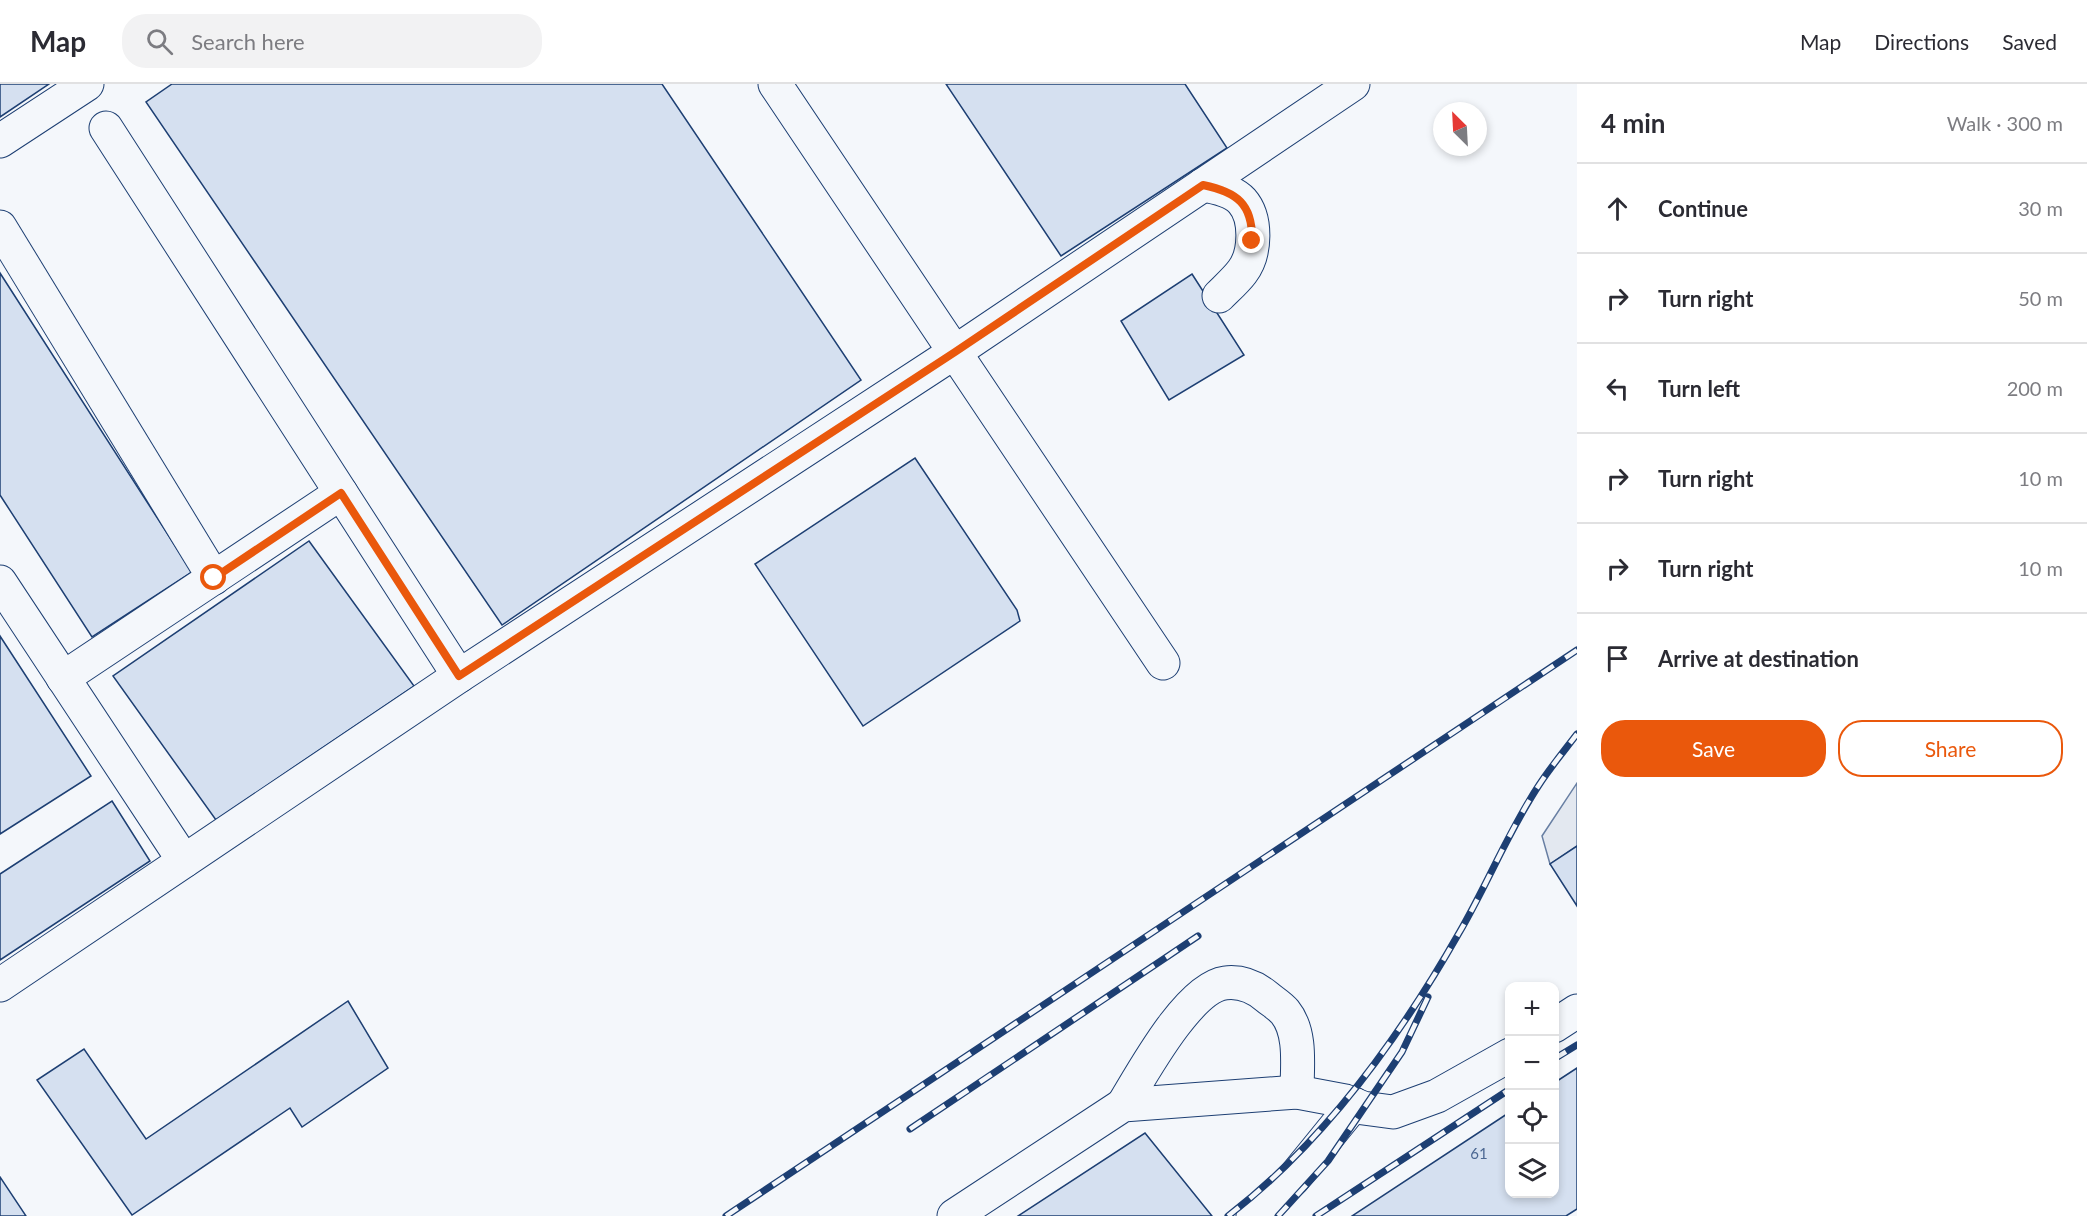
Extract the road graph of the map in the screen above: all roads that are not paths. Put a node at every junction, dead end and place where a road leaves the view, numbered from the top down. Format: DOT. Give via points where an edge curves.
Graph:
graph roads {
  1 [pos="87,84"];
  2 [pos="775,84"];
  3 [pos="1353,84"];
  4 [pos="106,128"];
  5 [pos="0,141"];
  6 [pos="1203,185"];
  7 [pos="0,227"];
  8 [pos="1219,296"];
  9 [pos="955,352"];
  10 [pos="341,493"];
  11 [pos="214,578"];
  12 [pos="0,582"];
  13 [pos="1163,663"];
  14 [pos="459,676"];
  15 [pos="63,678"];
  16 [pos="184,861"];
  17 [pos="0,985"];
  18 [pos="1577,1011"];
  19 [pos="1559,1023"];
  20 [pos="1505,1057"];
  21 [pos="1297,1092"];
  22 [pos="1123,1104"];
  23 [pos="1354,1104"];
  24 [pos="954,1216"];
  25 [pos="1253,1216"];
  1 -- 5 [label="lane"];
  2 -- 9 [label="lane"];
  3 -- 6 [label="lane"];
  4 -- 10 [label="lane"];
  6 -- 8 [label="lane" via="1219,188 1241,200 1252,225 1251,254 1244,270"];
  6 -- 9 [label="lane"];
  7 -- 11 [label="lane"];
  9 -- 13 [label="lane"];
  9 -- 14 [label="lane"];
  10 -- 11 [label="lane"];
  10 -- 14 [label="lane"];
  11 -- 15 [label="lane"];
  12 -- 15 [label="lane"];
  14 -- 16 [label="lane"];
  15 -- 16 [label="lane"];
  16 -- 17 [label="lane"];
  18 -- 19 [label="lane"];
  20 -- 23 [label="lane" via="1437,1096 1393,1112"];
  21 -- 22 [label="lane"];
  21 -- 22 [label="lane" via="1297,1045 1285,1012 1258,990 1242,983 1223,983 1192,1003"];
  21 -- 23 [label="lane"];
  22 -- 24 [label="lane"];
  23 -- 25 [label="lane" via="1293,1179"];
}
